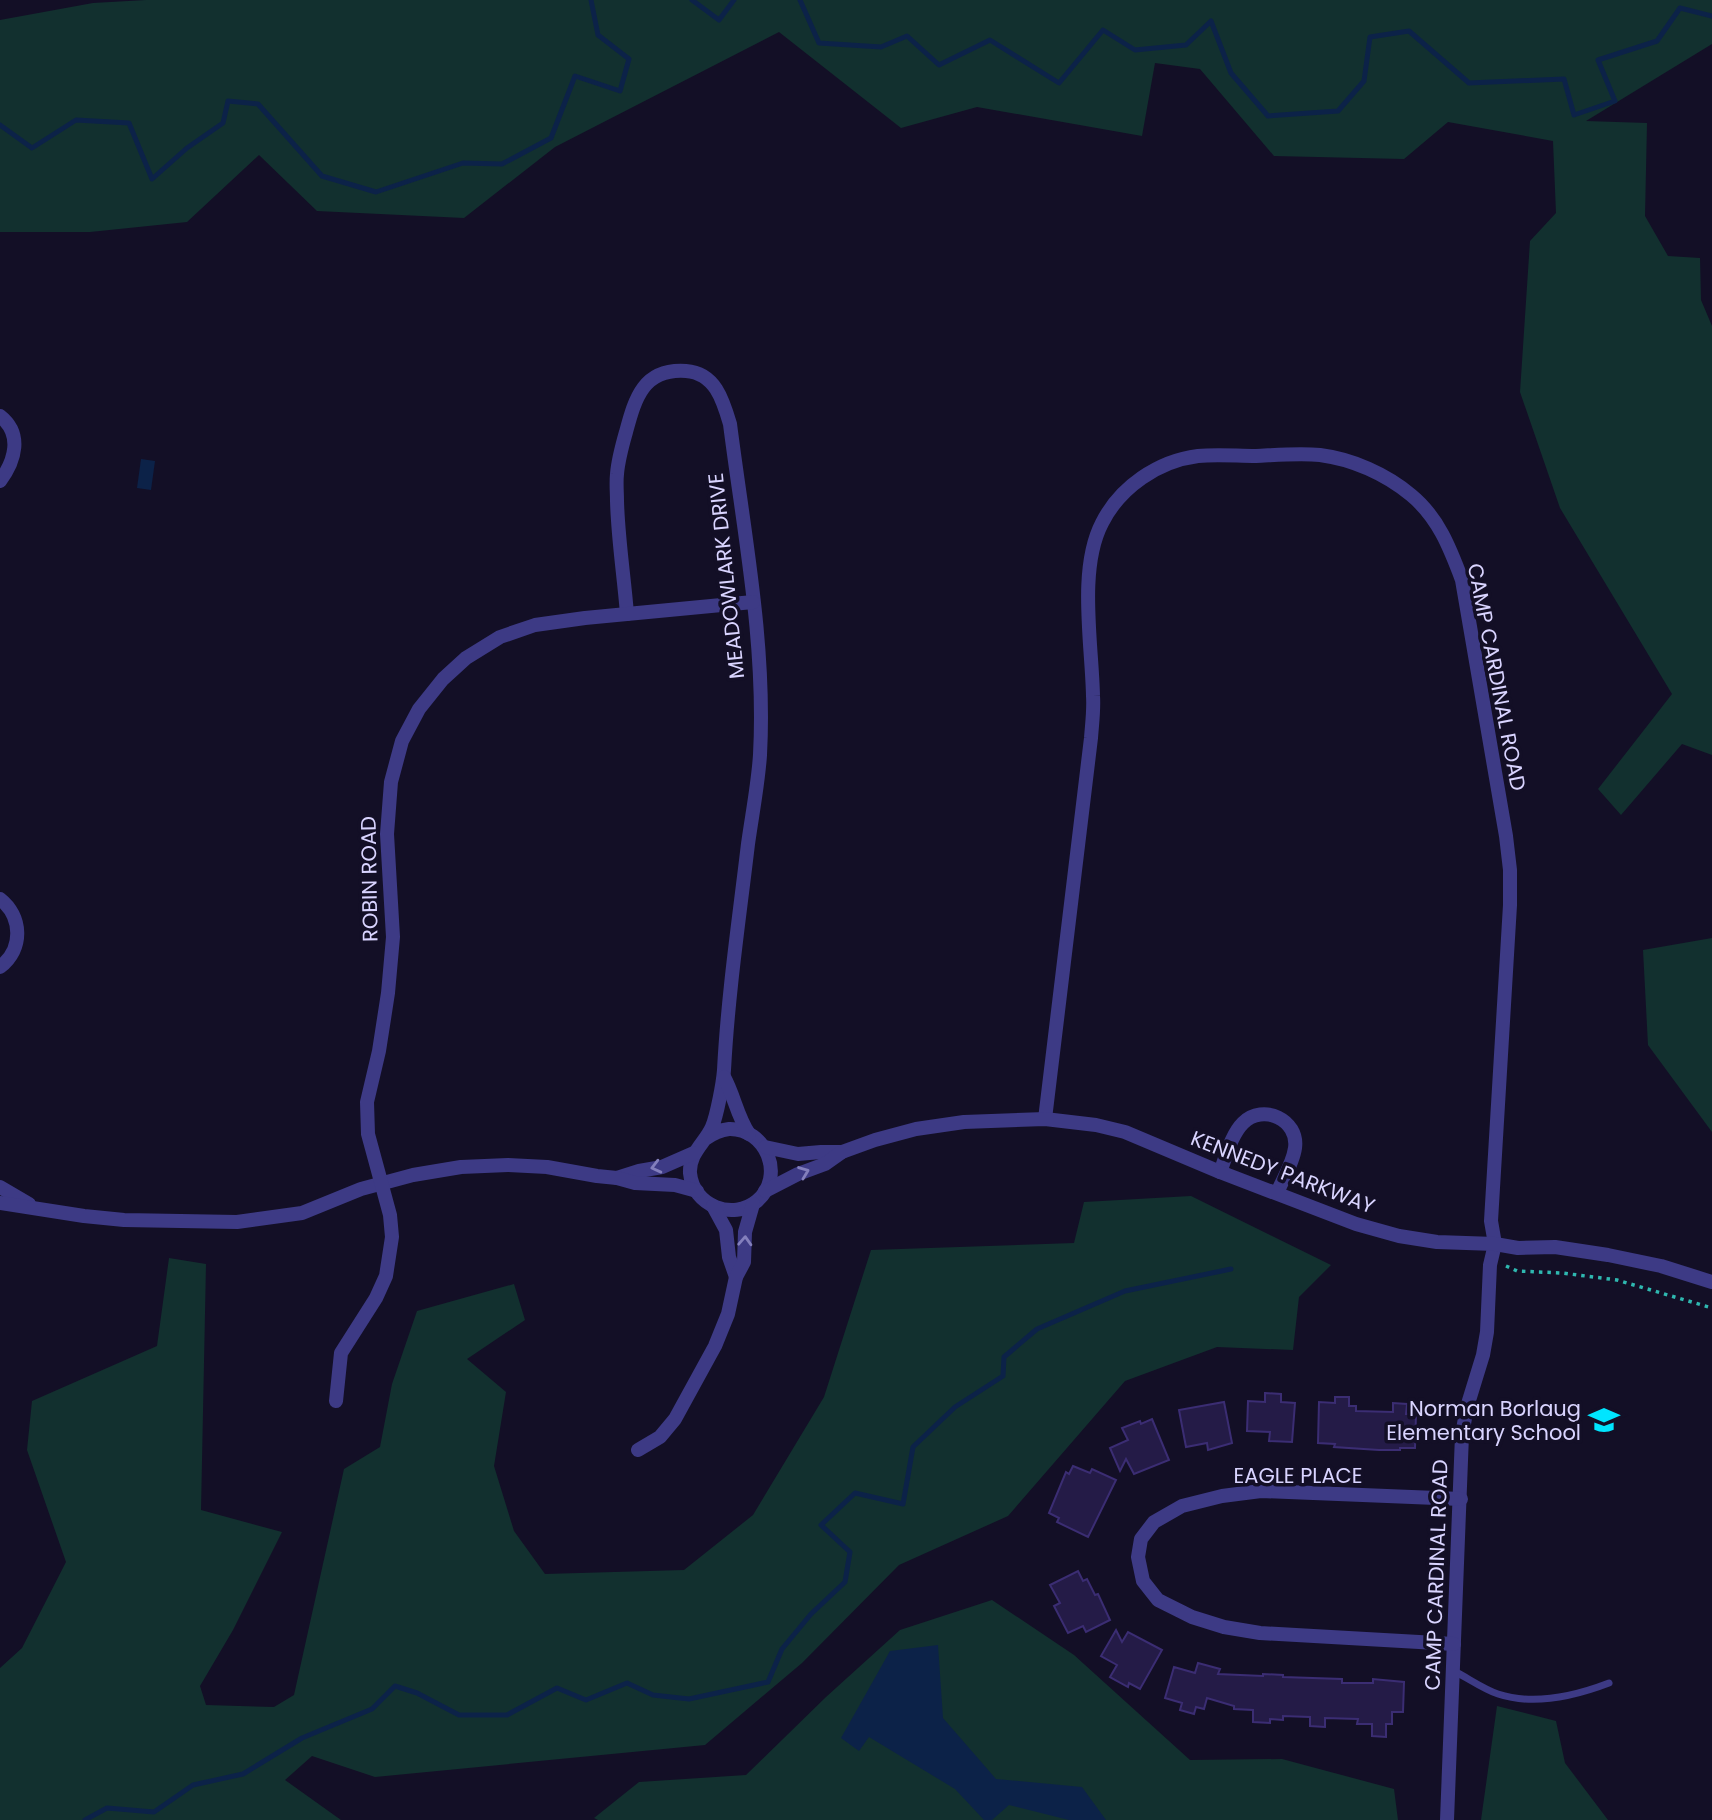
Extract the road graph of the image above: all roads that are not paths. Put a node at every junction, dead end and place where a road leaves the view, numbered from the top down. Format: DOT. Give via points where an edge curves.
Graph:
graph roads {
  1 [pos="0,416"];
  2 [pos="0,481"];
  3 [pos="753,602"];
  4 [pos="627,614"];
  5 [pos="0,898"];
  6 [pos="0,967"];
  7 [pos="724,1077"];
  8 [pos="1045,1119"];
  9 [pos="748,1134"];
  10 [pos="705,1139"];
  11 [pos="765,1147"];
  12 [pos="842,1152"];
  13 [pos="694,1153"];
  14 [pos="1220,1172"];
  15 [pos="617,1178"];
  16 [pos="381,1182"];
  17 [pos="0,1187"];
  18 [pos="697,1191"];
  19 [pos="765,1191"];
  20 [pos="1277,1193"];
  21 [pos="0,1203"];
  22 [pos="753,1204"];
  23 [pos="713,1206"];
  24 [pos="36,1208"];
  25 [pos="1495,1244"];
  26 [pos="736,1277"];
  27 [pos="1712,1282"];
  28 [pos="336,1401"];
  29 [pos="638,1450"];
  30 [pos="1461,1499"];
  31 [pos="1454,1644"];
  32 [pos="1454,1671"];
  33 [pos="1609,1683"];
  34 [pos="1447,1820"];
  1 -- 2 [label="street" via="13,436 15,452"];
  3 -- 4 [label="street, ROBIN ROAD"];
  3 -- 4 [label="street, MEADOWLARK DRIVE" via="730,424 722,397 709,379 688,371 668,371 648,380 636,398 617,474"];
  3 -- 7 [label="street, MEADOWLARK DRIVE" via="759,655 760,757 727,1008"];
  4 -- 16 [label="street, ROBIN ROAD" via="535,625 500,637 443,679 402,741 391,782 387,834 393,937 388,993 367,1102 368,1134"];
  5 -- 6 [label="street" via="19,930 15,949"];
  7 -- 9 [label="street, MEADOWLARK DRIVE"];
  7 -- 10 [label="street, MEADOWLARK DRIVE"];
  8 -- 12 [label="street, KENNEDY PARKWAY" via="916,1129"];
  8 -- 14 [label="street, KENNEDY PARKWAY" via="1125,1132"];
  8 -- 25 [label="street, CAMP CARDINAL ROAD" via="1091,738 1088,575 1101,523 1136,480 1197,456 1320,455 1349,462 1381,474 1412,495 1434,519 1462,580 1510,870 1491,1221"];
  9 -- 10 [label="street" via="728,1129"];
  9 -- 11 [label="street"];
  10 -- 13 [label="street"];
  11 -- 12 [label="street, KENNEDY PARKWAY" via="804,1155"];
  11 -- 19 [label="street" via="772,1174"];
  19 -- 12 [label="street, KENNEDY PARKWAY, one-way"];
  13 -- 15 [label="street, one-way"];
  13 -- 18 [label="street" via="690,1173"];
  14 -- 20 [label="street, KENNEDY PARKWAY"];
  14 -- 20 [label="street" via="1244,1122 1269,1113 1281,1117 1294,1134 1296,1146"];
  15 -- 16 [label="street" via="508,1164 461,1167"];
  15 -- 18 [label="street"];
  16 -- 24 [label="street" via="302,1213 237,1222 124,1220"];
  16 -- 28 [label="street, ROBIN ROAD" via="390,1215 390,1257 376,1298 341,1353"];
  17 -- 24 [label="street"];
  18 -- 23 [label="street"];
  19 -- 22 [label="street"];
  20 -- 25 [label="street, KENNEDY PARKWAY" via="1399,1236"];
  21 -- 24 [label="street"];
  22 -- 23 [label="street" via="733,1211"];
  26 -- 22 [label="street, one-way" via="744,1262 745,1232"];
  23 -- 26 [label="street" via="726,1230"];
  25 -- 27 [label="street, KENNEDY PARKWAY" via="1608,1255"];
  25 -- 30 [label="street, CAMP CARDINAL ROAD" via="1488,1332 1462,1435"];
  26 -- 29 [label="street" via="715,1346 675,1419 660,1437"];
  30 -- 31 [label="street, CAMP CARDINAL ROAD"];
  30 -- 31 [label="street, EAGLE PLACE" via="1261,1491 1222,1496 1182,1506 1154,1522 1141,1539 1138,1557 1143,1581 1158,1600 1224,1627"];
  31 -- 32 [label="street, CAMP CARDINAL ROAD"];
  32 -- 33 [label="lane" via="1498,1694 1533,1700 1581,1694"];
  32 -- 34 [label="street, CAMP CARDINAL ROAD"];
}
